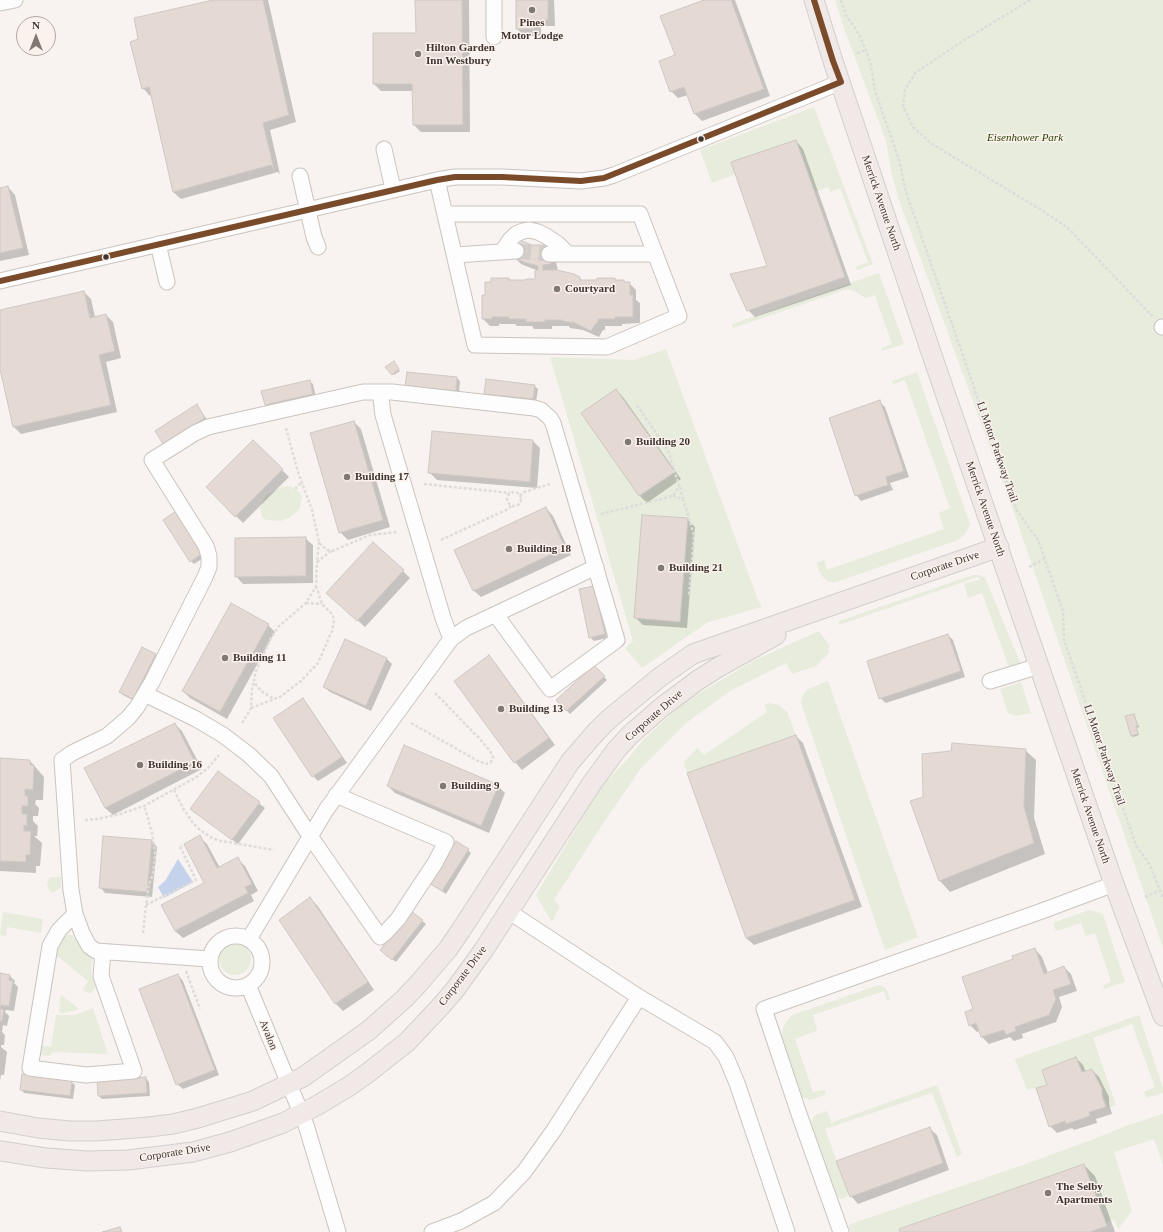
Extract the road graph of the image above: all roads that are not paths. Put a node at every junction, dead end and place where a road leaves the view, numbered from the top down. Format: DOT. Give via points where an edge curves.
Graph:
graph roads {
  1 [pos="15,0"];
  2 [pos="494,0"];
  3 [pos="814,0"];
  4 [pos="0,3"];
  5 [pos="494,37"];
  6 [pos="840,82"];
  7 [pos="384,149"];
  8 [pos="300,176"];
  9 [pos="437,180"];
  10 [pos="393,189"];
  11 [pos="307,209"];
  12 [pos="445,214"];
  13 [pos="529,214"];
  14 [pos="530,230"];
  15 [pos="158,244"];
  16 [pos="318,247"];
  17 [pos="549,254"];
  18 [pos="568,254"];
  19 [pos="655,254"];
  20 [pos="454,255"];
  21 [pos="0,281"];
  22 [pos="167,282"];
  23 [pos="382,392"];
  24 [pos="999,547"];
  25 [pos="596,567"];
  26 [pos="823,609"];
  27 [pos="496,615"];
  28 [pos="451,639"];
  29 [pos="1039,666"];
  30 [pos="990,681"];
  31 [pos="145,694"];
  32 [pos="336,795"];
  33 [pos="310,836"];
  34 [pos="1114,884"];
  35 [pos="508,911"];
  36 [pos="473,912"];
  37 [pos="75,914"];
  38 [pos="249,939"];
  39 [pos="103,952"];
  40 [pos="209,959"];
  41 [pos="248,985"];
  42 [pos="639,997"];
  43 [pos="1163,1016"];
  44 [pos="290,1084"];
  45 [pos="301,1114"];
  46 [pos="0,1121"];
  47 [pos="0,1151"];
  48 [pos="338,1232"];
  49 [pos="432,1232"];
  50 [pos="787,1232"];
  51 [pos="841,1232"];
  1 -- 4 [label="street"];
  2 -- 5 [label="street"];
  3 -- 6 [label="main road, Merrick Avenue North"];
  6 -- 9 [label="street" via="604,178 581,181 455,177"];
  6 -- 24 [label="main road, Merrick Avenue North"];
  7 -- 10 [label="street"];
  8 -- 11 [label="street"];
  9 -- 10 [label="street"];
  9 -- 12 [label="street"];
  10 -- 11 [label="street"];
  11 -- 15 [label="street"];
  11 -- 16 [label="street"];
  12 -- 13 [label="street"];
  12 -- 20 [label="street"];
  13 -- 14 [label="street"];
  13 -- 19 [label="street" via="640,214"];
  14 -- 18 [label="street" via="546,236"];
  14 -- 20 [label="street" via="516,234 510,240 509,251"];
  15 -- 21 [label="street"];
  15 -- 22 [label="street"];
  17 -- 18 [label="street"];
  18 -- 19 [label="street"];
  19 -- 20 [label="street" via="679,316 607,346 475,345"];
  23 -- 25 [label="street" via="534,408 545,413 553,423"];
  23 -- 28 [label="street" via="383,415"];
  23 -- 31 [label="street" via="355,393 208,427 152,460 206,546 209,562 208,573"];
  24 -- 26 [label="main road, Corporate Drive"];
  24 -- 29 [label="main road, Merrick Avenue North"];
  25 -- 27 [label="street"];
  25 -- 27 [label="street" via="617,640 550,689"];
  26 -- 35 [label="main road, Corporate Drive" via="717,668 680,692 636,729 592,783"];
  26 -- 36 [label="main road, Corporate Drive" via="693,654 614,714 570,762"];
  27 -- 28 [label="street" via="466,628"];
  28 -- 32 [label="street"];
  29 -- 30 [label="street"];
  29 -- 34 [label="main road, Merrick Avenue North"];
  31 -- 33 [label="street" via="210,727 248,754 275,782"];
  31 -- 37 [label="street" via="128,718 107,736 62,760"];
  32 -- 33 [label="street"];
  32 -- 33 [label="street" via="446,842 398,919 380,937"];
  33 -- 38 [label="street"];
  34 -- 43 [label="main road, Merrick Avenue North"];
  34 -- 51 [label="street" via="764,1009"];
  35 -- 36 [label="main road" via="493,906"];
  35 -- 42 [label="street"];
  35 -- 45 [label="main road, Corporate Drive" via="467,973 423,1026 369,1072"];
  36 -- 44 [label="main road, Corporate Drive" via="448,949 404,999 351,1044 315,1070"];
  37 -- 39 [label="street" via="87,943 96,951"];
  37 -- 39 [label="street" via="59,930 50,946 30,1068 86,1075 134,1070 101,976"];
  38 -- 40 [label="street" via="237,936 221,939 213,948"];
  38 -- 41 [label="street" via="259,948 262,961 260,972"];
  39 -- 40 [label="street"];
  40 -- 41 [label="street" via="212,974 220,983 230,988"];
  41 -- 44 [label="street, Avalon"];
  42 -- 49 [label="street" via="554,1130 524,1172 494,1203 461,1221"];
  42 -- 50 [label="street" via="715,1042 726,1057"];
  44 -- 45 [label="street, Avalon"];
  44 -- 46 [label="main road, Corporate Drive" via="253,1101 174,1124 116,1130 70,1131"];
  45 -- 47 [label="main road, Corporate Drive" via="230,1142 193,1152 152,1158 67,1160"];
  45 -- 48 [label="street, Avalon" via="309,1132"];
}
